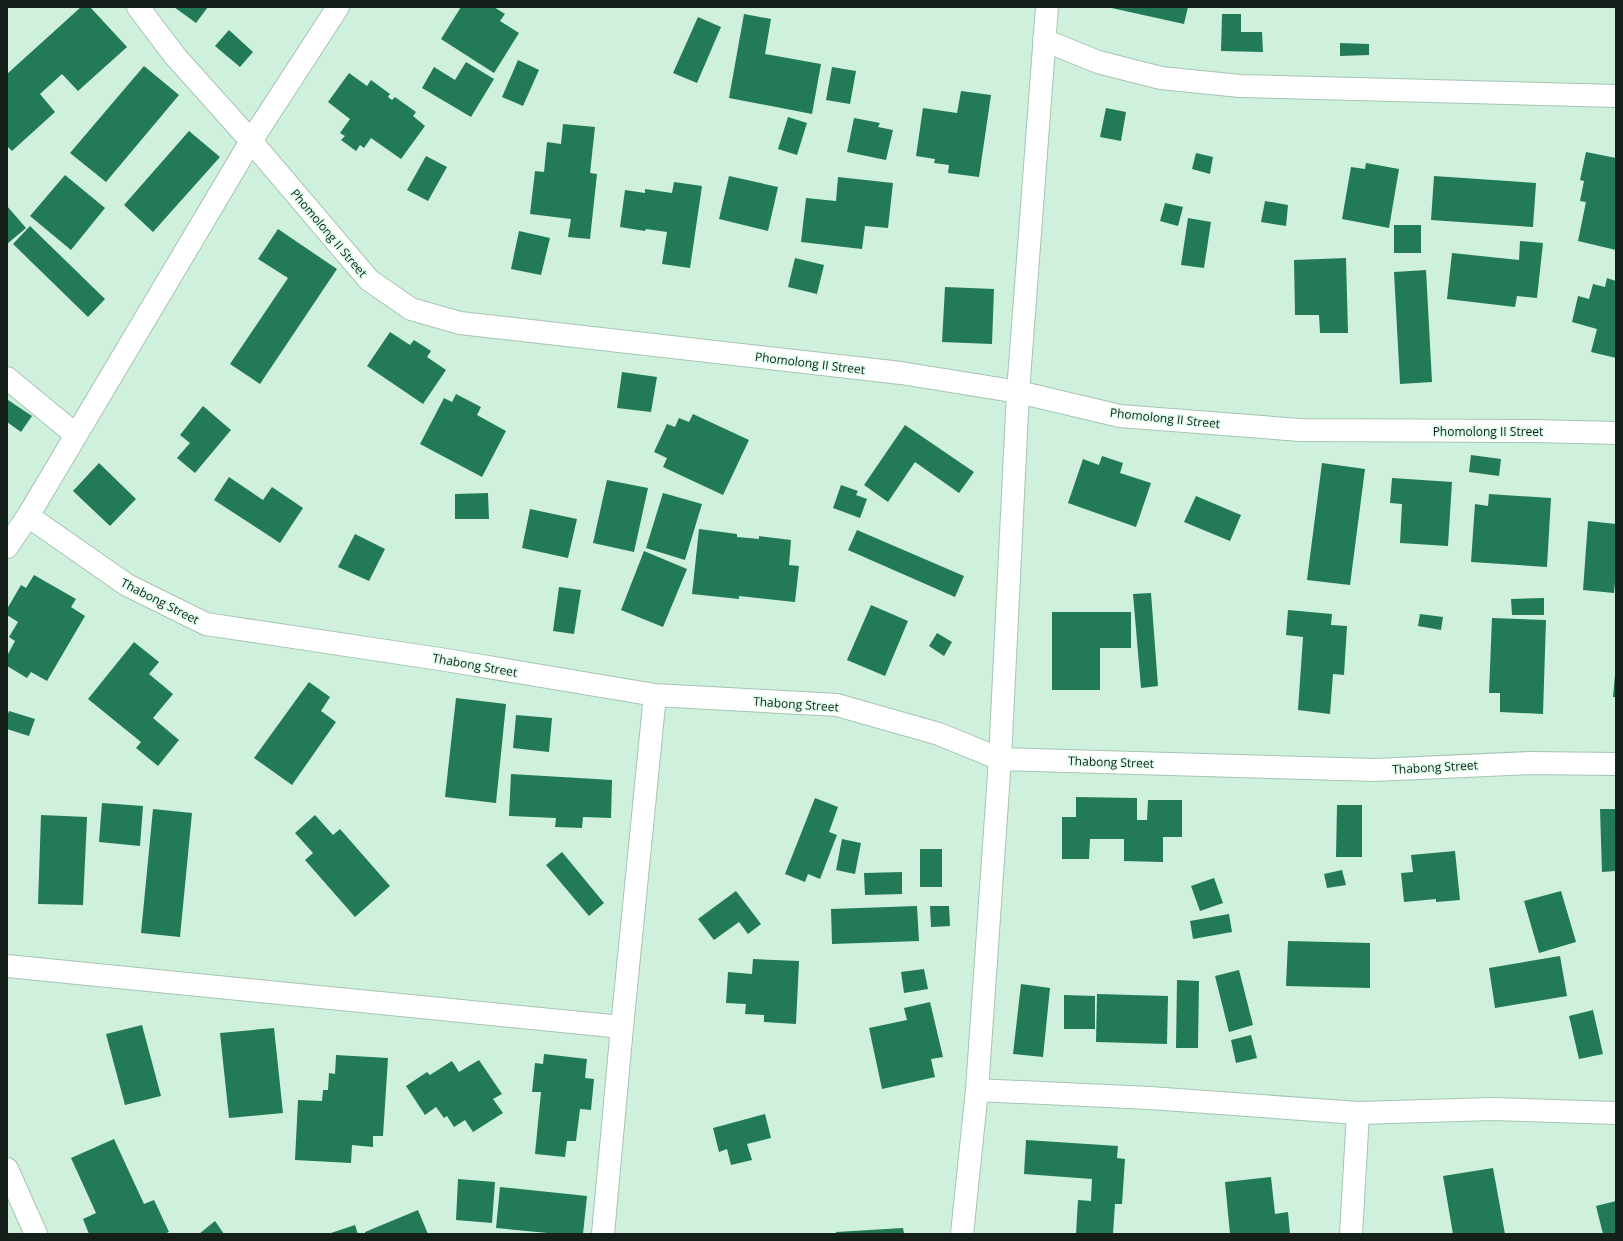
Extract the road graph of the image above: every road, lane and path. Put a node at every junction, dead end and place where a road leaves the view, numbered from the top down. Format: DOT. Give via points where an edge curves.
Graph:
graph roads {
  1 [pos="138,7"];
  2 [pos="338,7"];
  3 [pos="1047,7"];
  4 [pos="1044,40"];
  5 [pos="1616,96"];
  6 [pos="251,141"];
  7 [pos="7,378"];
  8 [pos="1018,392"];
  9 [pos="1616,433"];
  10 [pos="76,436"];
  11 [pos="28,516"];
  12 [pos="7,547"];
  13 [pos="655,695"];
  14 [pos="1000,759"];
  15 [pos="1616,764"];
  16 [pos="7,966"];
  17 [pos="622,1027"];
  18 [pos="977,1090"];
  19 [pos="1358,1113"];
  20 [pos="1616,1113"];
  21 [pos="7,1169"];
  22 [pos="36,1234"];
  23 [pos="603,1234"];
  24 [pos="962,1234"];
  25 [pos="1351,1234"];
  1 -- 6 [label="street, Phomolong II Street" via="175,56"];
  2 -- 6 [label="street"];
  3 -- 4 [label="street"];
  4 -- 5 [label="street" via="1098,62 1161,78 1240,86"];
  4 -- 8 [label="street"];
  6 -- 8 [label="street, Phomolong II Street" via="369,280 411,309 460,323 901,374"];
  6 -- 10 [label="street"];
  7 -- 10 [label="street"];
  8 -- 9 [label="street, Phomolong II Street" via="1120,416 1300,430"];
  8 -- 14 [label="street"];
  10 -- 11 [label="street"];
  11 -- 12 [label="street"];
  11 -- 13 [label="street, Thabong Street" via="127,585 206,624 439,658"];
  13 -- 14 [label="street, Thabong Street" via="837,705 939,734"];
  13 -- 17 [label="street"];
  14 -- 15 [label="street, Thabong Street" via="1375,770 1529,763"];
  14 -- 18 [label="street"];
  16 -- 17 [label="street"];
  17 -- 23 [label="street"];
  18 -- 19 [label="street" via="1150,1098"];
  18 -- 24 [label="street"];
  19 -- 20 [label="street" via="1492,1109"];
  19 -- 25 [label="street"];
  21 -- 22 [label="street"];
}
